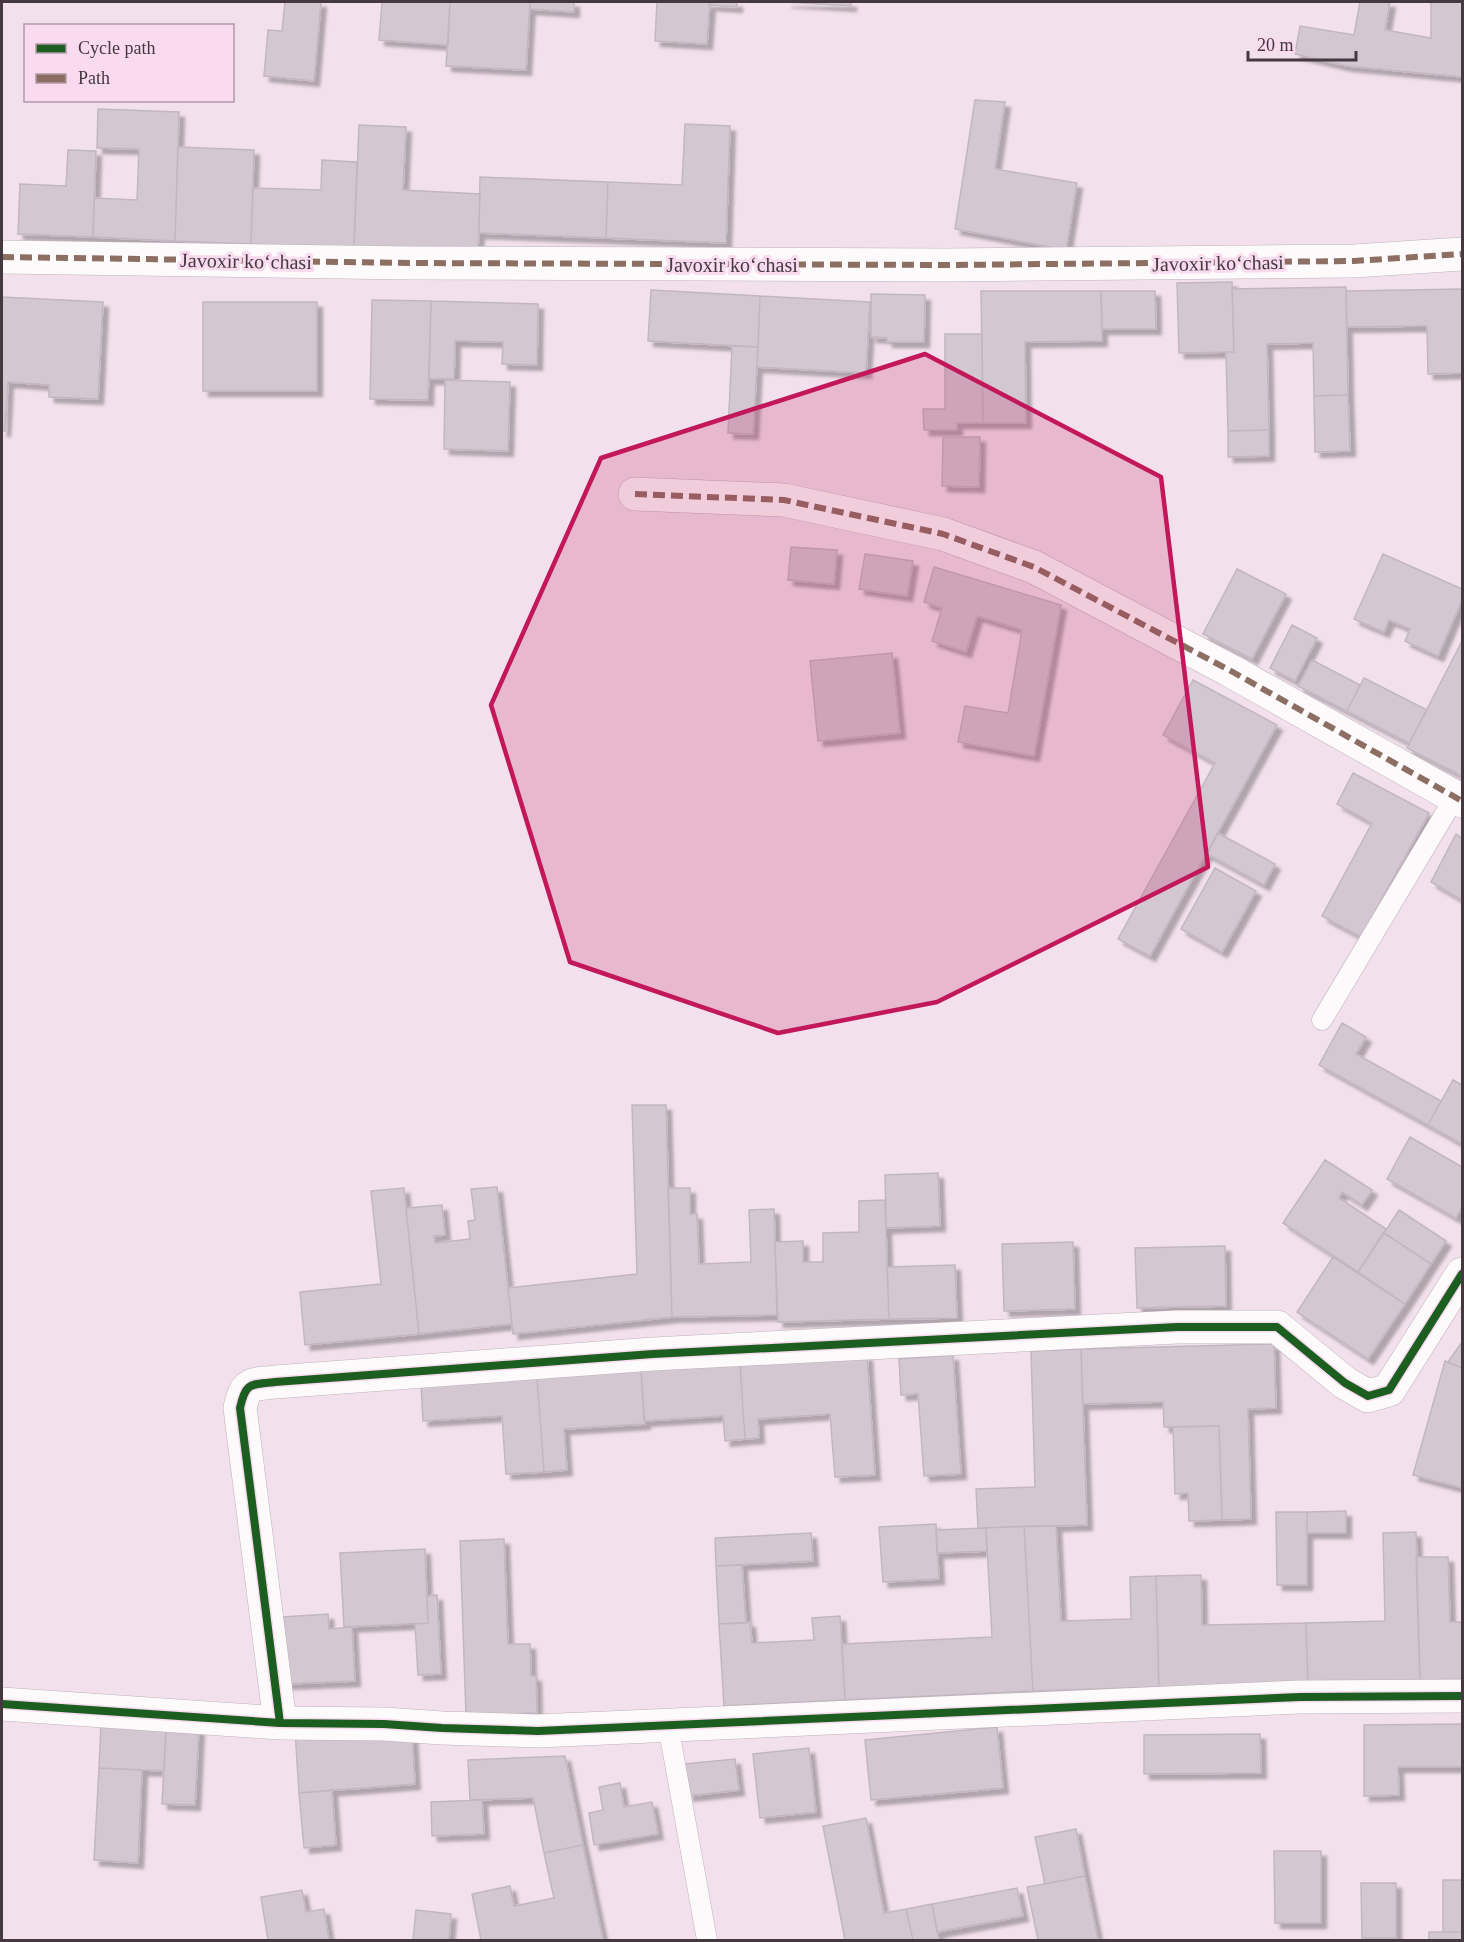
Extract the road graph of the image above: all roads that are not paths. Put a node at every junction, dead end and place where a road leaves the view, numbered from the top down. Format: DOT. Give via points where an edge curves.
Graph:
graph roads {
  1 [pos="1462,254"];
  2 [pos="2,257"];
  3 [pos="635,494"];
  4 [pos="1459,799"];
  5 [pos="1322,1020"];
  6 [pos="1462,1274"];
  7 [pos="1462,1696"];
  8 [pos="2,1704"];
  9 [pos="280,1723"];
  10 [pos="668,1725"];
  11 [pos="707,1941"];
  1 -- 2 [label="street, Javoxir koʻchasi" via="1354,261 948,266"];
  3 -- 4 [label="street" via="784,500 943,534 1023,564 1231,671"];
  4 -- 5 [label="lane"];
  6 -- 9 [label="street" via="1389,1390 1368,1396 1345,1383 1276,1327 1178,1327 653,1353 250,1385 243,1393 240,1408"];
  7 -- 10 [label="street" via="1300,1697"];
  8 -- 9 [label="street"];
  9 -- 10 [label="street" via="538,1731"];
  10 -- 11 [label="lane"];
}
